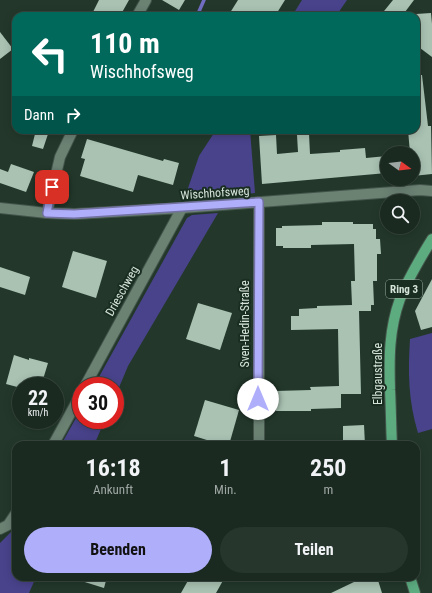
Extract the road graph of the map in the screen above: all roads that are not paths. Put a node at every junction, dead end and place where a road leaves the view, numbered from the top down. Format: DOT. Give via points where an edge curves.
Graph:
graph roads {
  1 [pos="146,0"];
  2 [pos="139,12"];
  3 [pos="71,134"];
  4 [pos="432,191"];
  5 [pos="259,202"];
  6 [pos="0,208"];
  7 [pos="182,208"];
  8 [pos="47,213"];
  9 [pos="432,239"];
  10 [pos="90,377"];
  11 [pos="72,410"];
  12 [pos="55,441"];
  13 [pos="259,441"];
  14 [pos="392,441"];
  15 [pos="12,519"];
  16 [pos="0,529"];
  17 [pos="412,581"];
  18 [pos="416,593"];
  1 -- 2 [label="street"];
  3 -- 8 [label="street" via="60,157"];
  4 -- 5 [label="street, Wischhofsweg"];
  5 -- 7 [label="street, Wischhofsweg"];
  5 -- 13 [label="street, Sven-Hedin-Straße"];
  6 -- 8 [label="street, Wischhofsweg"];
  7 -- 8 [label="street, Wischhofsweg"];
  7 -- 10 [label="street, Drieschweg"];
  9 -- 14 [label="main road, Elbgaustraße / Ring 3" via="404,289 391,330 389,352"];
  11 -- 12 [label="street"];
  15 -- 16 [label="street" via="8,525"];
  17 -- 18 [label="main road"];
}
